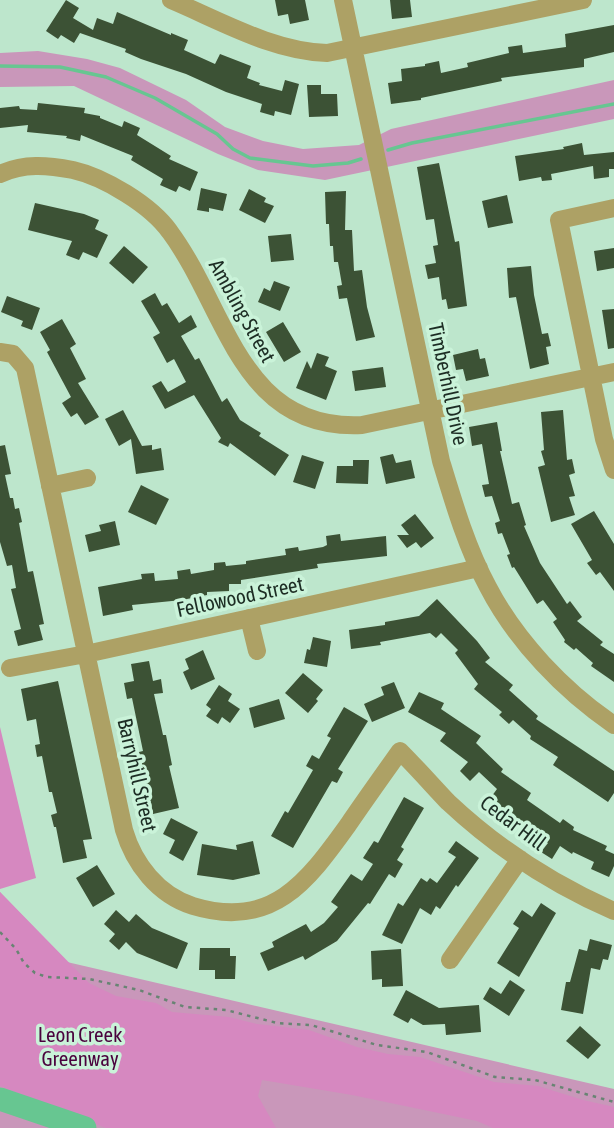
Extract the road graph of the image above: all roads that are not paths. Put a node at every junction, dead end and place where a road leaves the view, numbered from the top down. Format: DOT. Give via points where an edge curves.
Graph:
graph roads {
  1 [pos="171,0"];
  2 [pos="343,0"];
  3 [pos="583,0"];
  4 [pos="526,6"];
  5 [pos="354,49"];
  6 [pos="0,174"];
  7 [pos="614,208"];
  8 [pos="7,353"];
  9 [pos="614,372"];
  10 [pos="591,377"];
  11 [pos="432,411"];
  12 [pos="614,470"];
  13 [pos="87,478"];
  14 [pos="50,486"];
  15 [pos="479,568"];
  16 [pos="249,618"];
  17 [pos="257,650"];
  18 [pos="86,654"];
  19 [pos="10,668"];
  20 [pos="614,725"];
  21 [pos="400,751"];
  22 [pos="520,859"];
  23 [pos="614,911"];
  24 [pos="450,960"];
  1 -- 5 [label="street" via="293,50 327,53"];
  2 -- 5 [label="street, Timberhill Drive"];
  3 -- 4 [label="street"];
  4 -- 5 [label="street"];
  5 -- 11 [label="street, Timberhill Drive"];
  6 -- 11 [label="street, Ambling Street" via="49,165 83,172 151,212 183,251 250,375 288,409 324,423 349,426"];
  7 -- 10 [label="street" via="559,220"];
  8 -- 14 [label="street, Barryhill Street" via="25,368"];
  9 -- 10 [label="street, Ambling Street"];
  10 -- 11 [label="street, Ambling Street"];
  10 -- 12 [label="street"];
  11 -- 15 [label="street, Timberhill Drive" via="441,461"];
  13 -- 14 [label="street"];
  14 -- 18 [label="street, Barryhill Street"];
  15 -- 16 [label="street, Fellowood Street"];
  15 -- 20 [label="street, Timberhill Drive" via="488,589 538,657"];
  16 -- 17 [label="street"];
  16 -- 18 [label="street, Fellowood Street"];
  18 -- 19 [label="street, Fellowood Street"];
  18 -- 21 [label="street, Barryhill Street" via="127,841 151,880 189,905 234,912 265,906 294,890 317,868"];
  21 -- 22 [label="street, Cedar Hill" via="448,802"];
  22 -- 23 [label="street, Cedar Hill"];
  22 -- 24 [label="street"];
}
